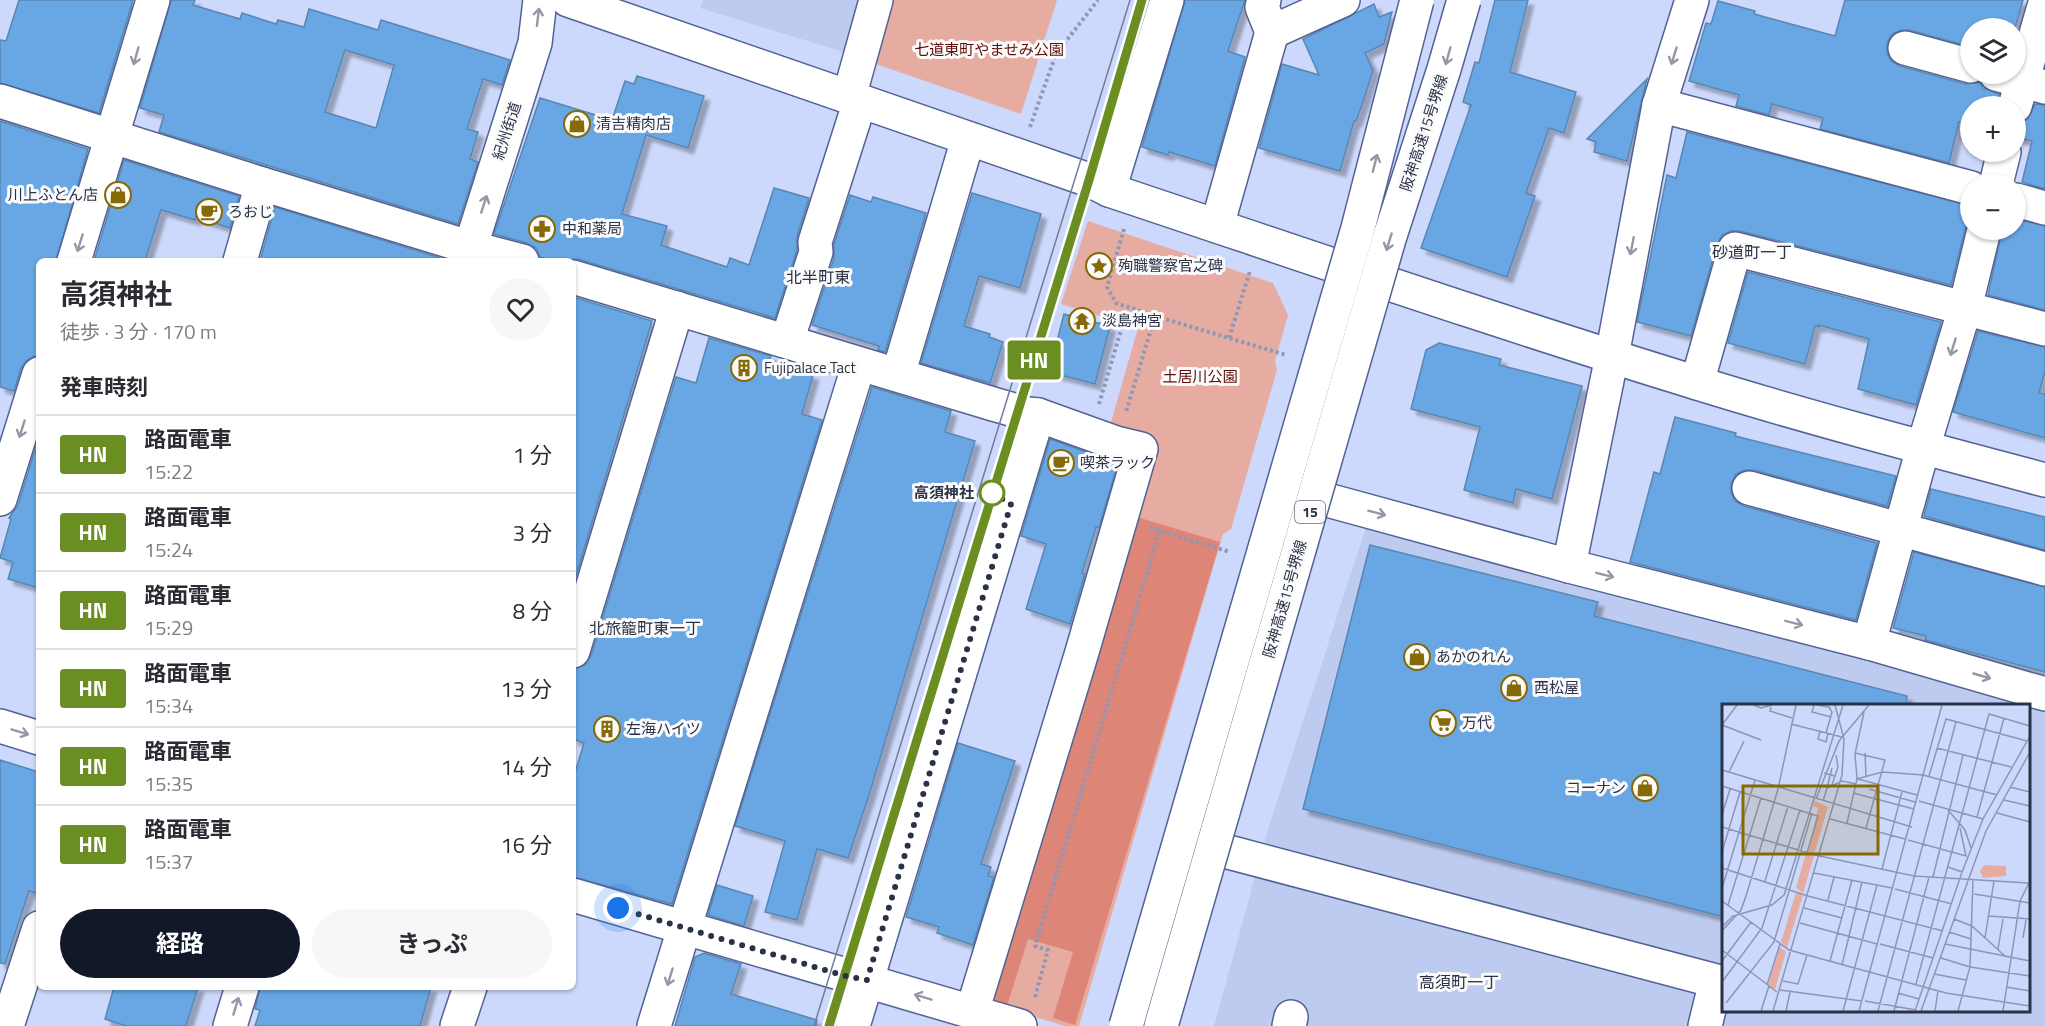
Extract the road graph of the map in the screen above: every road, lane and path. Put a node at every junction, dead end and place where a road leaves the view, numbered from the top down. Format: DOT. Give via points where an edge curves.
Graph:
graph roads {
  1 [pos="153,0"];
  2 [pos="540,0"];
  3 [pos="568,0"];
  4 [pos="876,0"];
  5 [pos="1098,0"];
  6 [pos="1167,0"];
  7 [pos="1264,0"];
  8 [pos="1343,0"];
  9 [pos="1417,0"];
  10 [pos="1464,0"];
  11 [pos="1692,0"];
  12 [pos="2045,3"];
  13 [pos="1272,32"];
  14 [pos="1905,48"];
  15 [pos="1960,63"];
  16 [pos="2019,87"];
  17 [pos="855,99"];
  18 [pos="0,101"];
  19 [pos="1659,105"];
  20 [pos="112,137"];
  21 [pos="968,139"];
  22 [pos="1020,156"];
  23 [pos="262,184"];
  24 [pos="1960,185"];
  25 [pos="1109,189"];
  26 [pos="2026,203"];
  27 [pos="2045,208"];
  28 [pos="1126,223"];
  29 [pos="1217,226"];
  30 [pos="1982,240"];
  31 [pos="471,255"];
  32 [pos="75,258"];
  33 [pos="241,258"];
  34 [pos="496,258"];
  35 [pos="1252,265"];
  36 [pos="1342,268"];
  37 [pos="576,277"];
  38 [pos="1381,282"];
  39 [pos="677,308"];
  40 [pos="1965,308"];
  41 [pos="1155,316"];
  42 [pos="1122,327"];
  43 [pos="2045,329"];
  44 [pos="1229,338"];
  45 [pos="787,341"];
  46 [pos="1286,355"];
  47 [pos="1611,356"];
  48 [pos="859,364"];
  49 [pos="898,375"];
  50 [pos="1697,383"];
  51 [pos="36,384"];
  52 [pos="1098,405"];
  53 [pos="1038,415"];
  54 [pos="1116,443"];
  55 [pos="1923,448"];
  56 [pos="2045,480"];
  57 [pos="1749,488"];
  58 [pos="1320,498"];
  59 [pos="0,499"];
  60 [pos="1141,525"];
  61 [pos="1160,530"];
  62 [pos="1901,530"];
  63 [pos="1230,552"];
  64 [pos="1569,566"];
  65 [pos="2045,569"];
  66 [pos="576,641"];
  67 [pos="1869,643"];
  68 [pos="2045,694"];
  69 [pos="0,726"];
  70 [pos="36,737"];
  71 [pos="1216,849"];
  72 [pos="576,896"];
  73 [pos="685,927"];
  74 [pos="36,937"];
  75 [pos="867,980"];
  76 [pos="241,990"];
  77 [pos="469,990"];
  78 [pos="972,1012"];
  79 [pos="1026,1015"];
  80 [pos="7,1026"];
  81 [pos="230,1026"];
  82 [pos="457,1026"];
  83 [pos="654,1026"];
  84 [pos="853,1026"];
  85 [pos="1119,1026"];
  86 [pos="1126,1026"];
  87 [pos="1163,1026"];
  88 [pos="1705,1026"];
  1 -- 20 [label="main road, one-way"];
  31 -- 2 [label="main road, 紀州街道, one-way" via="477,224 535,44"];
  3 -- 17 [label="main road"];
  4 -- 17 [label="main road"];
  5 -- 22 [label="path" via="1056,54"];
  6 -- 25 [label="main road"];
  7 -- 13 [label="main road" via="1262,7"];
  8 -- 13 [label="main road"];
  86 -- 9 [label="main road, 15, one-way, bridge" via="1358,228"];
  10 -- 87 [label="main road, 阪神高速15号堺線 / 15, one-way, bridge" via="1389,239"];
  11 -- 19 [label="main road, one-way"];
  12 -- 16 [label="main road"];
  13 -- 29 [label="main road"];
  14 -- 15 [label="main road"];
  17 -- 21 [label="main road"];
  17 -- 45 [label="main road" via="815,242 816,252"];
  18 -- 20 [label="main road"];
  19 -- 24 [label="main road"];
  19 -- 47 [label="main road, one-way"];
  20 -- 23 [label="main road"];
  20 -- 32 [label="main road, one-way"];
  21 -- 22 [label="main road"];
  21 -- 49 [label="main road"];
  22 -- 25 [label="main road"];
  23 -- 31 [label="main road"];
  23 -- 33 [label="main road"];
  25 -- 29 [label="main road"];
  26 -- 27 [label="main road"];
  28 -- 41 [label="path" via="1107,287 1116,303"];
  29 -- 36 [label="main road"];
  30 -- 40 [label="main road"];
  31 -- 34 [label="main road"];
  35 -- 44 [label="path"];
  36 -- 38 [label="main road"];
  36 -- 85 [label="main road"];
  37 -- 39 [label="main road"];
  38 -- 47 [label="main road"];
  38 -- 58 [label="main road"];
  39 -- 45 [label="main road"];
  39 -- 66 [label="main road"];
  40 -- 43 [label="main road"];
  40 -- 50 [label="main road" via="1735,249"];
  40 -- 55 [label="main road, one-way"];
  41 -- 44 [label="path"];
  41 -- 54 [label="path"];
  42 -- 52 [label="path"];
  44 -- 46 [label="path"];
  45 -- 48 [label="main road"];
  47 -- 50 [label="main road"];
  47 -- 64 [label="main road"];
  48 -- 49 [label="main road"];
  48 -- 73 [label="main road"];
  49 -- 53 [label="main road"];
  50 -- 55 [label="main road"];
  51 -- 59 [label="main road, one-way"];
  53 -- 54 [label="main road"];
  53 -- 75 [label="main road"];
  54 -- 78 [label="main road" via="1141,449"];
  55 -- 56 [label="main road"];
  55 -- 62 [label="main road"];
  57 -- 62 [label="main road"];
  58 -- 64 [label="main road, one-way"];
  58 -- 71 [label="main road"];
  60 -- 61 [label="path"];
  61 -- 63 [label="path"];
  61 -- 79 [label="path" via="1035,946 1048,950"];
  62 -- 65 [label="main road"];
  62 -- 67 [label="main road"];
  64 -- 67 [label="main road, one-way"];
  67 -- 68 [label="main road, one-way"];
  69 -- 70 [label="main road, one-way"];
  71 -- 87 [label="main road"];
  71 -- 88 [label="main road" via="1716,981"];
  72 -- 73 [label="main road"];
  73 -- 75 [label="main road"];
  73 -- 83 [label="main road, one-way"];
  74 -- 80 [label="main road"];
  78 -- 75 [label="main road, one-way"];
  75 -- 84 [label="main road"];
  81 -- 76 [label="main road, one-way"];
  77 -- 82 [label="main road"];
  78 -- 79 [label="main road"];
}
